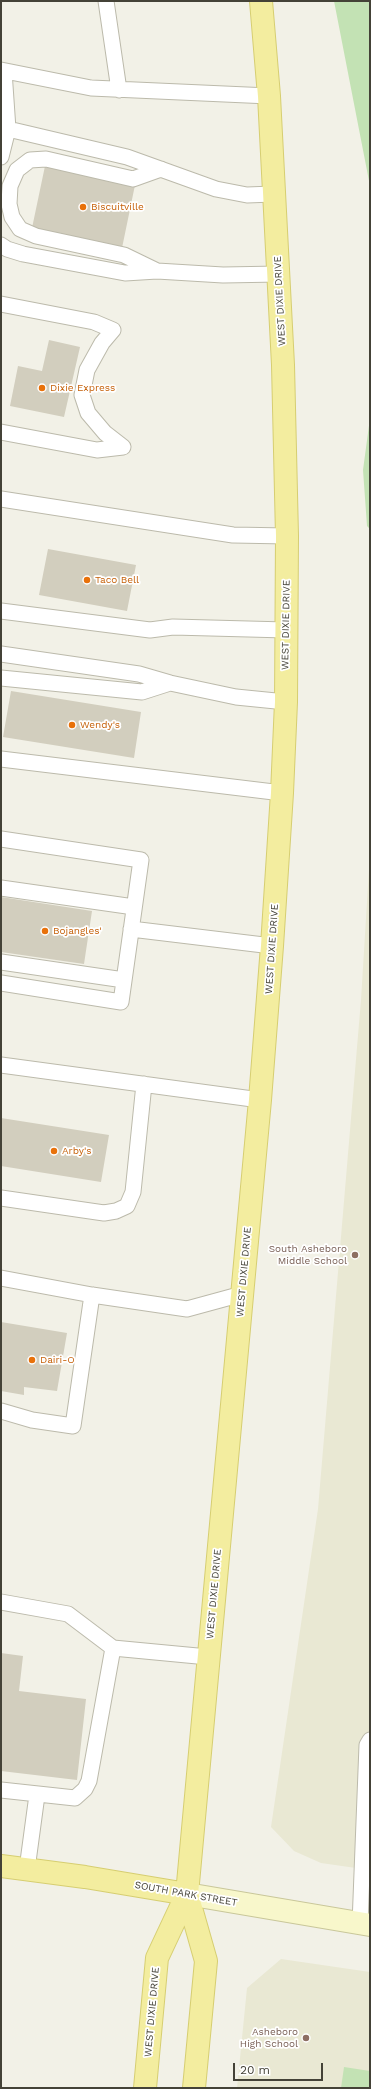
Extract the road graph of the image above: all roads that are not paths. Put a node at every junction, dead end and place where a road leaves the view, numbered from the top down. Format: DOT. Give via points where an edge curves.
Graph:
graph roads {
  1 [pos="106,1"];
  2 [pos="261,1"];
  3 [pos="3,71"];
  4 [pos="119,90"];
  5 [pos="269,96"];
  6 [pos="8,129"];
  7 [pos="1,157"];
  8 [pos="161,169"];
  9 [pos="273,194"];
  10 [pos="1,245"];
  11 [pos="157,271"];
  12 [pos="279,274"];
  13 [pos="1,304"];
  14 [pos="1,432"];
  15 [pos="1,499"];
  16 [pos="287,536"];
  17 [pos="1,611"];
  18 [pos="286,630"];
  19 [pos="1,654"];
  20 [pos="1,678"];
  21 [pos="170,683"];
  22 [pos="286,702"];
  23 [pos="1,759"];
  24 [pos="282,793"];
  25 [pos="1,839"];
  26 [pos="1,888"];
  27 [pos="134,907"];
  28 [pos="131,930"];
  29 [pos="272,946"];
  30 [pos="1,962"];
  31 [pos="124,980"];
  32 [pos="1,983"];
  33 [pos="1,1065"];
  34 [pos="144,1084"];
  35 [pos="260,1100"];
  36 [pos="1,1198"];
  37 [pos="1,1278"];
  38 [pos="242,1294"];
  39 [pos="92,1295"];
  40 [pos="1,1411"];
  41 [pos="1,1602"];
  42 [pos="113,1648"];
  43 [pos="208,1657"];
  44 [pos="370,1740"];
  45 [pos="1,1790"];
  46 [pos="37,1795"];
  47 [pos="1,1866"];
  48 [pos="27,1869"];
  49 [pos="187,1894"];
  50 [pos="365,1924"];
  51 [pos="145,2088"];
  52 [pos="194,2088"];
  1 -- 4 [label="lane"];
  2 -- 5 [label="main road, WEST DIXIE DRIVE"];
  3 -- 4 [label="lane" via="91,88"];
  3 -- 6 [label="lane"];
  4 -- 5 [label="lane"];
  5 -- 9 [label="main road, WEST DIXIE DRIVE"];
  6 -- 7 [label="lane"];
  6 -- 8 [label="lane" via="127,157"];
  8 -- 9 [label="lane" via="216,189 247,195"];
  8 -- 11 [label="lane" via="133,179 46,159 30,160 17,170 10,186 9,204 12,217 20,230 36,236 124,255"];
  9 -- 12 [label="main road, WEST DIXIE DRIVE"];
  10 -- 11 [label="lane" via="23,254 125,273"];
  11 -- 12 [label="lane" via="223,275"];
  12 -- 16 [label="main road, WEST DIXIE DRIVE" via="284,365"];
  13 -- 14 [label="lane" via="94,322 113,330 102,343 87,370 82,395 88,413 123,447 97,450"];
  15 -- 16 [label="lane" via="233,535"];
  16 -- 18 [label="main road, WEST DIXIE DRIVE"];
  17 -- 18 [label="lane" via="135,629 173,627"];
  18 -- 22 [label="main road, WEST DIXIE DRIVE"];
  19 -- 21 [label="lane" via="139,674"];
  20 -- 21 [label="lane" via="142,692"];
  21 -- 22 [label="lane" via="236,696"];
  22 -- 24 [label="main road, WEST DIXIE DRIVE"];
  23 -- 24 [label="lane"];
  24 -- 29 [label="main road, WEST DIXIE DRIVE"];
  25 -- 27 [label="lane" via="141,860"];
  26 -- 27 [label="lane"];
  27 -- 28 [label="lane"];
  28 -- 29 [label="lane"];
  28 -- 31 [label="lane"];
  29 -- 35 [label="main road, WEST DIXIE DRIVE"];
  30 -- 31 [label="lane"];
  31 -- 32 [label="lane" via="121,1002"];
  33 -- 34 [label="lane"];
  34 -- 35 [label="lane"];
  34 -- 36 [label="lane" via="133,1192 127,1206 104,1213"];
  35 -- 38 [label="main road, WEST DIXIE DRIVE"];
  37 -- 39 [label="lane"];
  38 -- 39 [label="lane" via="187,1309"];
  38 -- 43 [label="main road, WEST DIXIE DRIVE"];
  39 -- 40 [label="lane" via="73,1426 32,1420"];
  41 -- 42 [label="lane" via="68,1614"];
  42 -- 43 [label="lane"];
  42 -- 46 [label="lane" via="89,1781 85,1790 75,1798"];
  43 -- 49 [label="main road, WEST DIXIE DRIVE"];
  44 -- 50 [label="lane" via="367,1746"];
  45 -- 46 [label="lane"];
  46 -- 48 [label="lane"];
  47 -- 48 [label="main road, SOUTH PARK STREET"];
  48 -- 49 [label="main road, SOUTH PARK STREET"];
  49 -- 50 [label="main road, SOUTH PARK STREET"];
  49 -- 51 [label="main road, WEST DIXIE DRIVE" via="157,1958"];
  49 -- 52 [label="main road, WEST DIXIE DRIVE" via="206,1961"];
}
